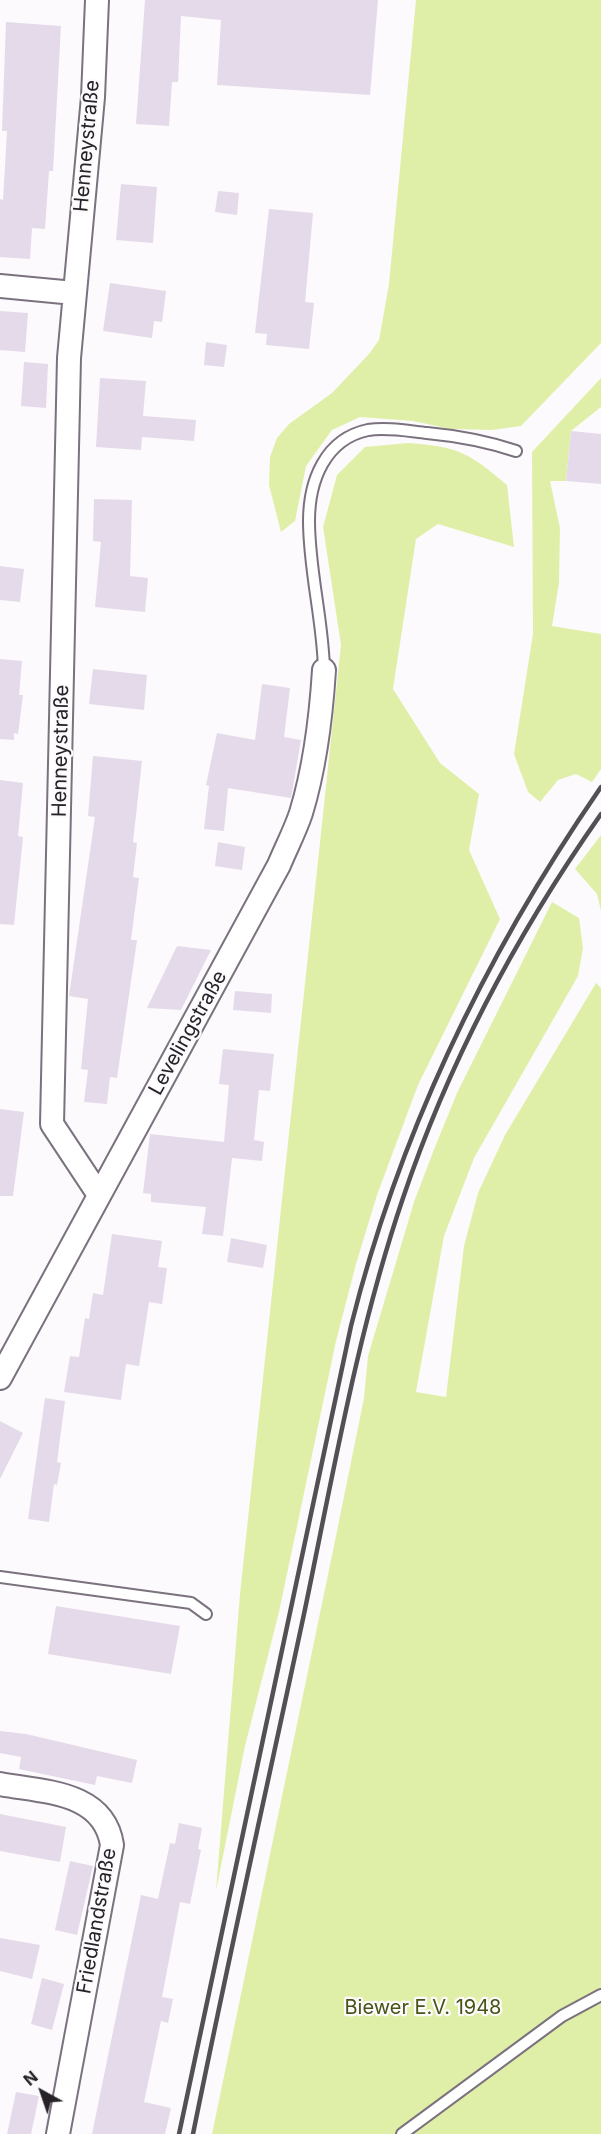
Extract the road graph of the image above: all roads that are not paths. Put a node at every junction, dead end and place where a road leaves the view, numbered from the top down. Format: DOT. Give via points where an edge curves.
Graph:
graph roads {
  1 [pos="97,0"];
  2 [pos="0,286"];
  3 [pos="74,293"];
  4 [pos="516,451"];
  5 [pos="324,670"];
  6 [pos="99,1195"];
  7 [pos="0,1378"];
  8 [pos="0,1576"];
  9 [pos="206,1614"];
  10 [pos="0,1784"];
  11 [pos="601,1995"];
  12 [pos="58,2134"];
  13 [pos="402,2134"];
  1 -- 3 [label="street, Henneystraße" via="93,97"];
  2 -- 3 [label="street"];
  3 -- 6 [label="street, Henneystraße" via="69,358 52,1124"];
  4 -- 5 [label="lane" via="479,439 395,430 362,433 329,453 314,481 309,523"];
  5 -- 6 [label="street, Levelingstraße" via="318,735 296,825 268,884"];
  6 -- 7 [label="street, Levelingstraße"];
  8 -- 9 [label="lane" via="191,1603"];
  10 -- 12 [label="street, Friedlandstraße" via="76,1799 91,1806 110,1827 112,1845"];
  11 -- 13 [label="lane" via="562,2016"];
}
